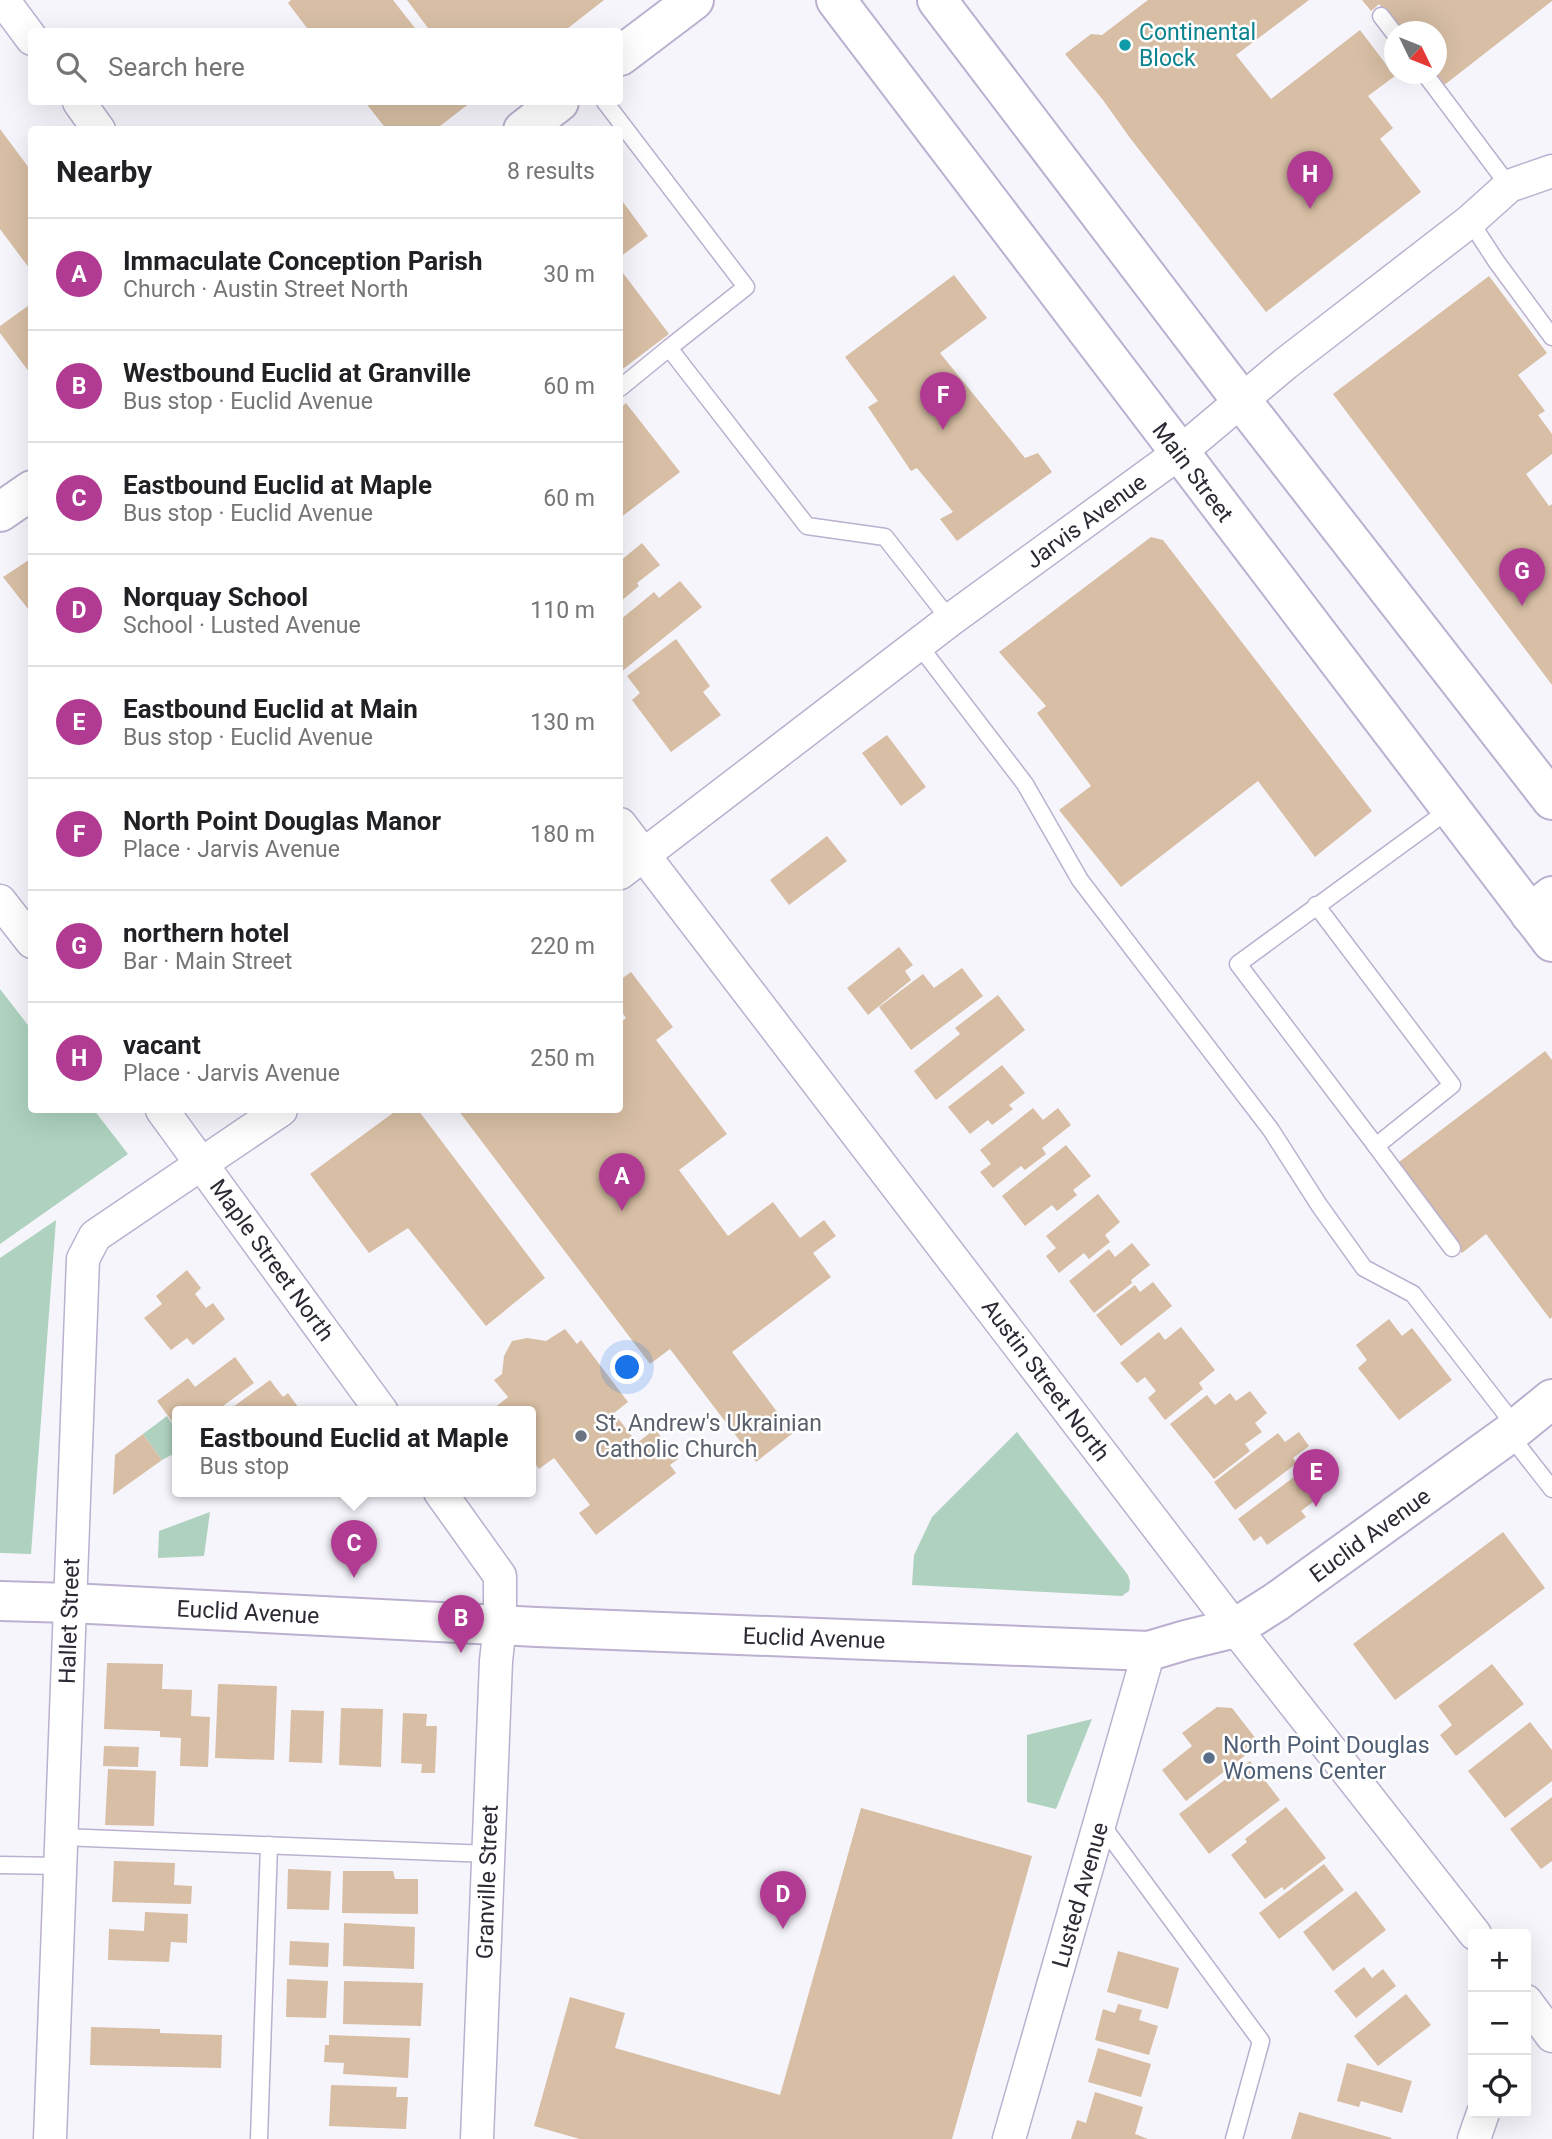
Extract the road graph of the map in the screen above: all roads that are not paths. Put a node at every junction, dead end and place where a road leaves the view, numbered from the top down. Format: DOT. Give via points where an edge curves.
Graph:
graph roads {
  1 [pos="694,0"];
  2 [pos="836,0"];
  3 [pos="937,0"];
  4 [pos="14,4"];
  5 [pos="1381,16"];
  6 [pos="1385,21"];
  7 [pos="28,31"];
  8 [pos="623,54"];
  9 [pos="1433,84"];
  10 [pos="81,105"];
  11 [pos="555,105"];
  12 [pos="607,105"];
  13 [pos="97,126"];
  14 [pos="528,126"];
  15 [pos="1552,171"];
  16 [pos="1510,186"];
  17 [pos="1470,220"];
  18 [pos="1552,337"];
  19 [pos="669,348"];
  20 [pos="623,386"];
  21 [pos="1241,400"];
  22 [pos="1179,453"];
  23 [pos="28,493"];
  24 [pos="0,512"];
  25 [pos="950,620"];
  26 [pos="918,645"];
  27 [pos="1552,800"];
  28 [pos="1450,809"];
  29 [pos="623,835"];
  30 [pos="631,865"];
  31 [pos="0,901"];
  32 [pos="1317,905"];
  33 [pos="1545,917"];
  34 [pos="28,937"];
  35 [pos="164,1113"];
  36 [pos="277,1113"];
  37 [pos="1376,1146"];
  38 [pos="203,1164"];
  39 [pos="1452,1248"];
  40 [pos="1552,1399"];
  41 [pos="378,1406"];
  42 [pos="1513,1431"];
  43 [pos="1552,1489"];
  44 [pos="444,1497"];
  45 [pos="0,1601"];
  46 [pos="70,1603"];
  47 [pos="500,1625"];
  48 [pos="1235,1628"];
  49 [pos="1149,1651"];
  50 [pos="1101,1824"];
  51 [pos="269,1845"];
  52 [pos="61,1851"];
  53 [pos="489,1853"];
  54 [pos="0,1865"];
  55 [pos="1471,1929"];
  56 [pos="1531,2008"];
  57 [pos="1552,2036"];
  58 [pos="1481,2118"];
  59 [pos="50,2139"];
  60 [pos="259,2139"];
  61 [pos="477,2139"];
  62 [pos="1009,2139"];
  63 [pos="1234,2139"];
  64 [pos="1475,2139"];
  1 -- 8 [label="main road"];
  2 -- 22 [label="main road, Main Street"];
  3 -- 21 [label="main road"];
  4 -- 7 [label="street"];
  5 -- 6 [label="lane"];
  9 -- 16 [label="lane"];
  10 -- 13 [label="street"];
  11 -- 14 [label="main road"];
  12 -- 19 [label="lane" via="746,287"];
  15 -- 16 [label="street, Jarvis Avenue"];
  16 -- 17 [label="street, Jarvis Avenue"];
  17 -- 18 [label="lane"];
  17 -- 21 [label="street, Jarvis Avenue"];
  19 -- 20 [label="lane"];
  19 -- 25 [label="lane" via="807,526 885,537"];
  21 -- 22 [label="street, Jarvis Avenue"];
  21 -- 27 [label="main road"];
  22 -- 25 [label="street, Jarvis Avenue"];
  22 -- 28 [label="main road, Main Street"];
  23 -- 24 [label="main road"];
  25 -- 26 [label="street, Jarvis Avenue"];
  26 -- 30 [label="street, Jarvis Avenue"];
  26 -- 42 [label="lane" via="1025,784 1080,880 1271,1130 1364,1268 1413,1294"];
  28 -- 32 [label="lane"];
  28 -- 33 [label="main road, Main Street"];
  29 -- 30 [label="street, Austin Street North"];
  30 -- 48 [label="street, Austin Street North" via="673,891"];
  31 -- 34 [label="street"];
  32 -- 37 [label="lane" via="1452,1085"];
  32 -- 37 [label="lane" via="1238,964"];
  35 -- 38 [label="street, Maple Street North"];
  36 -- 38 [label="street"];
  37 -- 39 [label="lane"];
  38 -- 41 [label="street, Maple Street North"];
  38 -- 46 [label="street, Hallet Street" via="95,1236 83,1259"];
  40 -- 42 [label="main road, Euclid Avenue"];
  42 -- 43 [label="lane"];
  42 -- 48 [label="main road, Euclid Avenue"];
  44 -- 47 [label="street" via="500,1576"];
  45 -- 46 [label="main road, Euclid Avenue"];
  46 -- 47 [label="main road, Euclid Avenue"];
  46 -- 52 [label="street, Hallet Street"];
  47 -- 49 [label="main road, Euclid Avenue"];
  47 -- 53 [label="street, Granville Street"];
  48 -- 49 [label="main road, Euclid Avenue"];
  48 -- 55 [label="street, Austin Street North"];
  49 -- 50 [label="street, Lusted Avenue"];
  50 -- 62 [label="street, Lusted Avenue"];
  50 -- 63 [label="lane" via="1261,2042"];
  51 -- 52 [label="lane"];
  51 -- 53 [label="lane"];
  51 -- 60 [label="lane"];
  52 -- 54 [label="lane"];
  52 -- 59 [label="street, Hallet Street"];
  53 -- 61 [label="street, Granville Street"];
  56 -- 57 [label="street"];
  58 -- 64 [label="street"];
}
